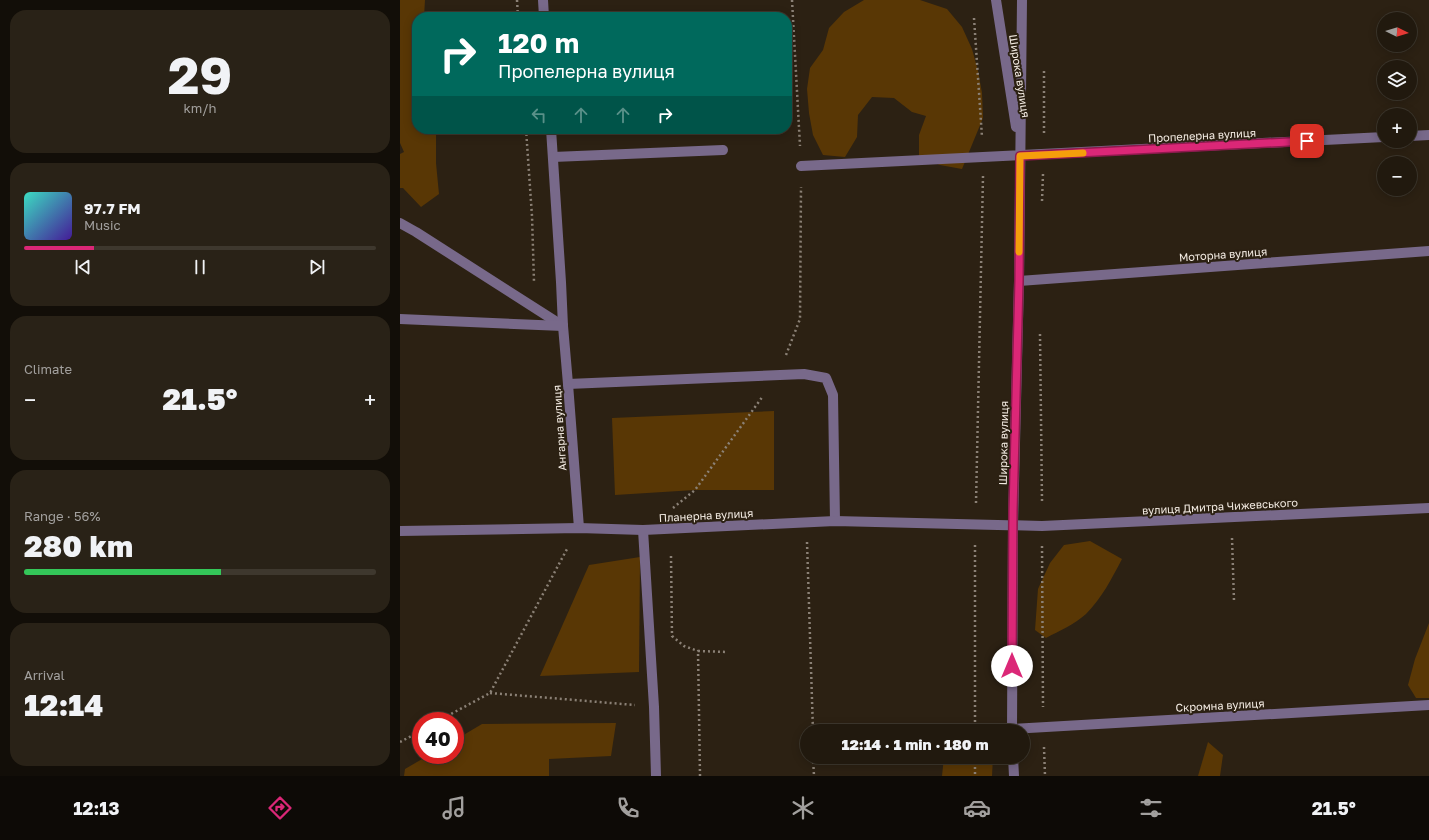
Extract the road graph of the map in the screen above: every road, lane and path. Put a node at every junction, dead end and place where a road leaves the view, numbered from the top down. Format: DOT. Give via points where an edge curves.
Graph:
graph roads {
  1 [pos="517,0"];
  2 [pos="543,0"];
  3 [pos="792,0"];
  4 [pos="996,0"];
  5 [pos="1022,0"];
  6 [pos="518,12"];
  7 [pos="544,12"];
  8 [pos="974,18"];
  9 [pos="526,134"];
  10 [pos="552,134"];
  11 [pos="1429,135"];
  12 [pos="1417,136"];
  13 [pos="1377,137"];
  14 [pos="982,139"];
  15 [pos="723,150"];
  16 [pos="1020,156"];
  17 [pos="553,157"];
  18 [pos="801,166"];
  19 [pos="983,176"];
  20 [pos="400,223"];
  21 [pos="1429,252"];
  22 [pos="1019,281"];
  23 [pos="535,308"];
  24 [pos="400,319"];
  25 [pos="563,326"];
  26 [pos="1040,330"];
  27 [pos="568,384"];
  28 [pos="1042,501"];
  29 [pos="976,508"];
  30 [pos="1429,508"];
  31 [pos="1231,518"];
  32 [pos="835,521"];
  33 [pos="806,522"];
  34 [pos="1013,525"];
  35 [pos="579,528"];
  36 [pos="643,530"];
  37 [pos="400,531"];
  38 [pos="1042,542"];
  39 [pos="975,543"];
  40 [pos="671,556"];
  41 [pos="1234,601"];
  42 [pos="698,651"];
  43 [pos="727,652"];
  44 [pos="490,692"];
  45 [pos="1429,705"];
  46 [pos="654,707"];
  47 [pos="454,712"];
  48 [pos="1043,713"];
  49 [pos="813,724"];
  50 [pos="975,724"];
  51 [pos="1012,724"];
  52 [pos="1030,729"];
  53 [pos="412,736"];
  54 [pos="400,742"];
  55 [pos="1044,742"];
  56 [pos="814,764"];
  57 [pos="975,764"];
  58 [pos="1013,764"];
  59 [pos="656,776"];
  60 [pos="700,776"];
  61 [pos="814,776"];
  62 [pos="975,776"];
  63 [pos="1014,776"];
  64 [pos="1045,776"];
  1 -- 6 [label="path"];
  2 -- 7 [label="street"];
  3 -- 18 [label="path"];
  4 -- 16 [label="street, Широка вулиця"];
  5 -- 16 [label="street, Широка вулиця"];
  8 -- 14 [label="path"];
  9 -- 23 [label="path"];
  10 -- 17 [label="street, Ангарна вулиця"];
  11 -- 12 [label="street"];
  13 -- 16 [label="street, Пропелерна вулиця"];
  15 -- 17 [label="street"];
  16 -- 18 [label="street, Пропелерна вулиця"];
  16 -- 22 [label="street, Широка вулиця"];
  17 -- 25 [label="street, Ангарна вулиця"];
  19 -- 29 [label="path"];
  20 -- 23 [label="street"];
  21 -- 22 [label="street, Моторна вулиця"];
  22 -- 34 [label="street, Широка вулиця"];
  23 -- 25 [label="street"];
  24 -- 25 [label="street"];
  25 -- 27 [label="street, Ангарна вулиця"];
  26 -- 28 [label="path"];
  27 -- 32 [label="street" via="804,374 826,378 833,395"];
  27 -- 35 [label="street, Ангарна вулиця"];
  30 -- 31 [label="street, вулиця Дмитра Чижевського"];
  31 -- 34 [label="street, вулиця Дмитра Чижевського"];
  31 -- 41 [label="path"];
  32 -- 33 [label="street, Планерна вулиця"];
  32 -- 34 [label="street, Планерна вулиця"];
  33 -- 36 [label="street, Планерна вулиця"];
  33 -- 49 [label="path"];
  34 -- 51 [label="street, Широка вулиця"];
  35 -- 36 [label="street, Планерна вулиця"];
  35 -- 37 [label="street, Планерна вулиця"];
  35 -- 44 [label="path"];
  36 -- 46 [label="street"];
  38 -- 48 [label="path"];
  39 -- 50 [label="path"];
  40 -- 42 [label="path" via="672,636 684,646"];
  42 -- 43 [label="path"];
  42 -- 60 [label="path"];
  44 -- 46 [label="path"];
  44 -- 47 [label="path"];
  45 -- 52 [label="street, Скромна вулиця"];
  46 -- 59 [label="street"];
  53 -- 54 [label="path"];
  55 -- 64 [label="path"];
  56 -- 61 [label="path"];
  57 -- 62 [label="path"];
  58 -- 63 [label="street"];
}
